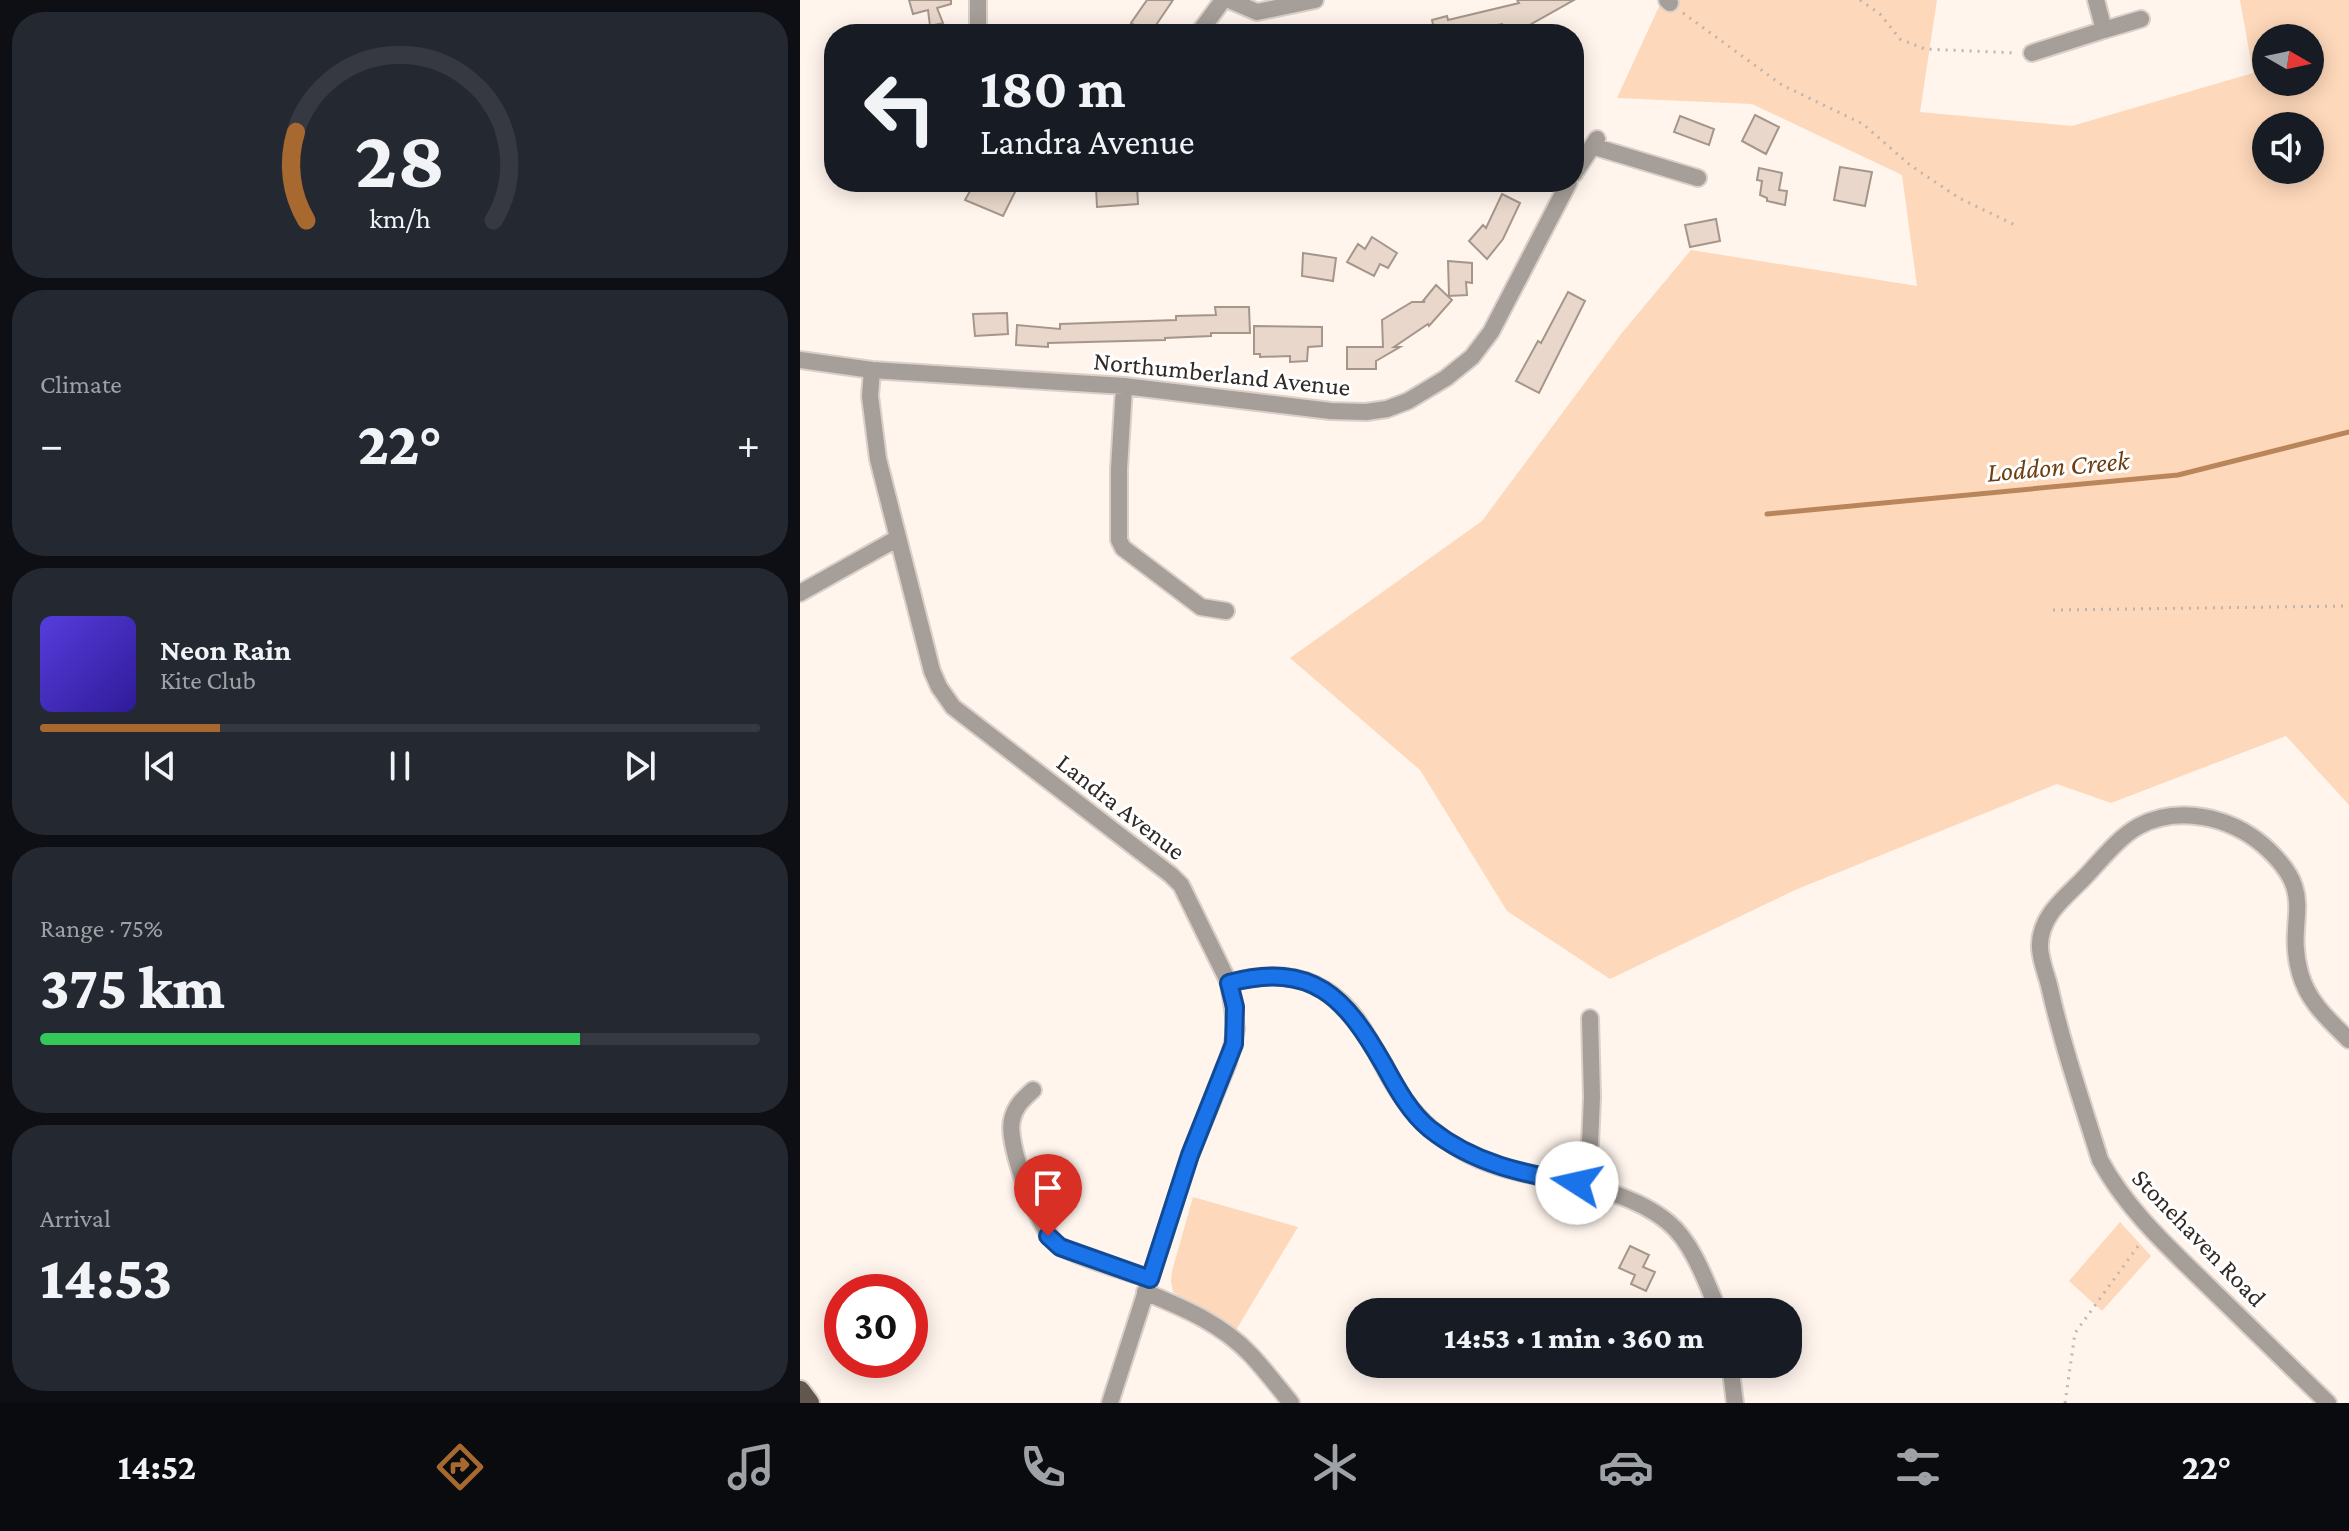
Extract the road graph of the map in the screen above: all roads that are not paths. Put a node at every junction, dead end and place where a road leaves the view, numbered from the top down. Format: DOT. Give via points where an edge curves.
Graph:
graph roads {
  1 [pos="978,0"];
  2 [pos="1223,0"];
  3 [pos="1229,0"];
  4 [pos="1315,0"];
  5 [pos="2096,0"];
  6 [pos="2141,19"];
  7 [pos="978,24"];
  8 [pos="1205,24"];
  9 [pos="2104,30"];
  10 [pos="2032,53"];
  11 [pos="1584,158"];
  12 [pos="1698,178"];
  13 [pos="1564,192"];
  14 [pos="800,360"];
  15 [pos="872,370"];
  16 [pos="1124,386"];
  17 [pos="898,538"];
  18 [pos="800,593"];
  19 [pos="1226,611"];
  20 [pos="1229,983"];
  21 [pos="1590,1018"];
  22 [pos="2349,1040"];
  23 [pos="1033,1090"];
  24 [pos="1577,1183"];
  25 [pos="1148,1286"];
  26 [pos="1713,1298"];
  27 [pos="1732,1378"];
  28 [pos="800,1391"];
  29 [pos="1109,1401"];
  30 [pos="809,1403"];
  31 [pos="1291,1403"];
  32 [pos="1735,1403"];
  33 [pos="2328,1403"];
  1 -- 7 [label="street"];
  2 -- 8 [label="street"];
  3 -- 4 [label="street" via="1257,12"];
  5 -- 9 [label="street"];
  6 -- 9 [label="street"];
  9 -- 10 [label="street"];
  11 -- 12 [label="street" via="1595,141"];
  13 -- 16 [label="street, Northumberland Avenue" via="1482,345 1446,378 1408,401 1366,412 1331,411"];
  14 -- 15 [label="street, Northumberland Avenue"];
  15 -- 16 [label="street, Northumberland Avenue"];
  15 -- 17 [label="street, Landra Avenue" via="878,459"];
  16 -- 19 [label="street" via="1119,540 1201,607"];
  17 -- 18 [label="street"];
  17 -- 20 [label="street, Landra Avenue" via="932,671 953,707 1171,875 1181,885"];
  20 -- 24 [label="street" via="1274,975 1301,978 1350,1011 1398,1091 1427,1127 1484,1162"];
  20 -- 25 [label="street, Landra Avenue" via="1235,1007 1234,1044 1190,1155"];
  21 -- 24 [label="street" via="1590,1144"];
  22 -- 33 [label="street, Stonehaven Road" via="2315,1007 2299,971 2299,900 2291,877 2264,846 2235,826 2202,817 2166,817 2137,827 2044,920 2039,946 2100,1160 2123,1199 2151,1229"];
  23 -- 25 [label="street" via="1017,1105 1010,1131 1048,1236 1060,1247"];
  24 -- 26 [label="street" via="1632,1200 1671,1224 1698,1262"];
  25 -- 29 [label="street, Landra Avenue"];
  25 -- 31 [label="street" via="1225,1332 1251,1354"];
  27 -- 32 [label="street"];
  28 -- 30 [label="main road"];
}
